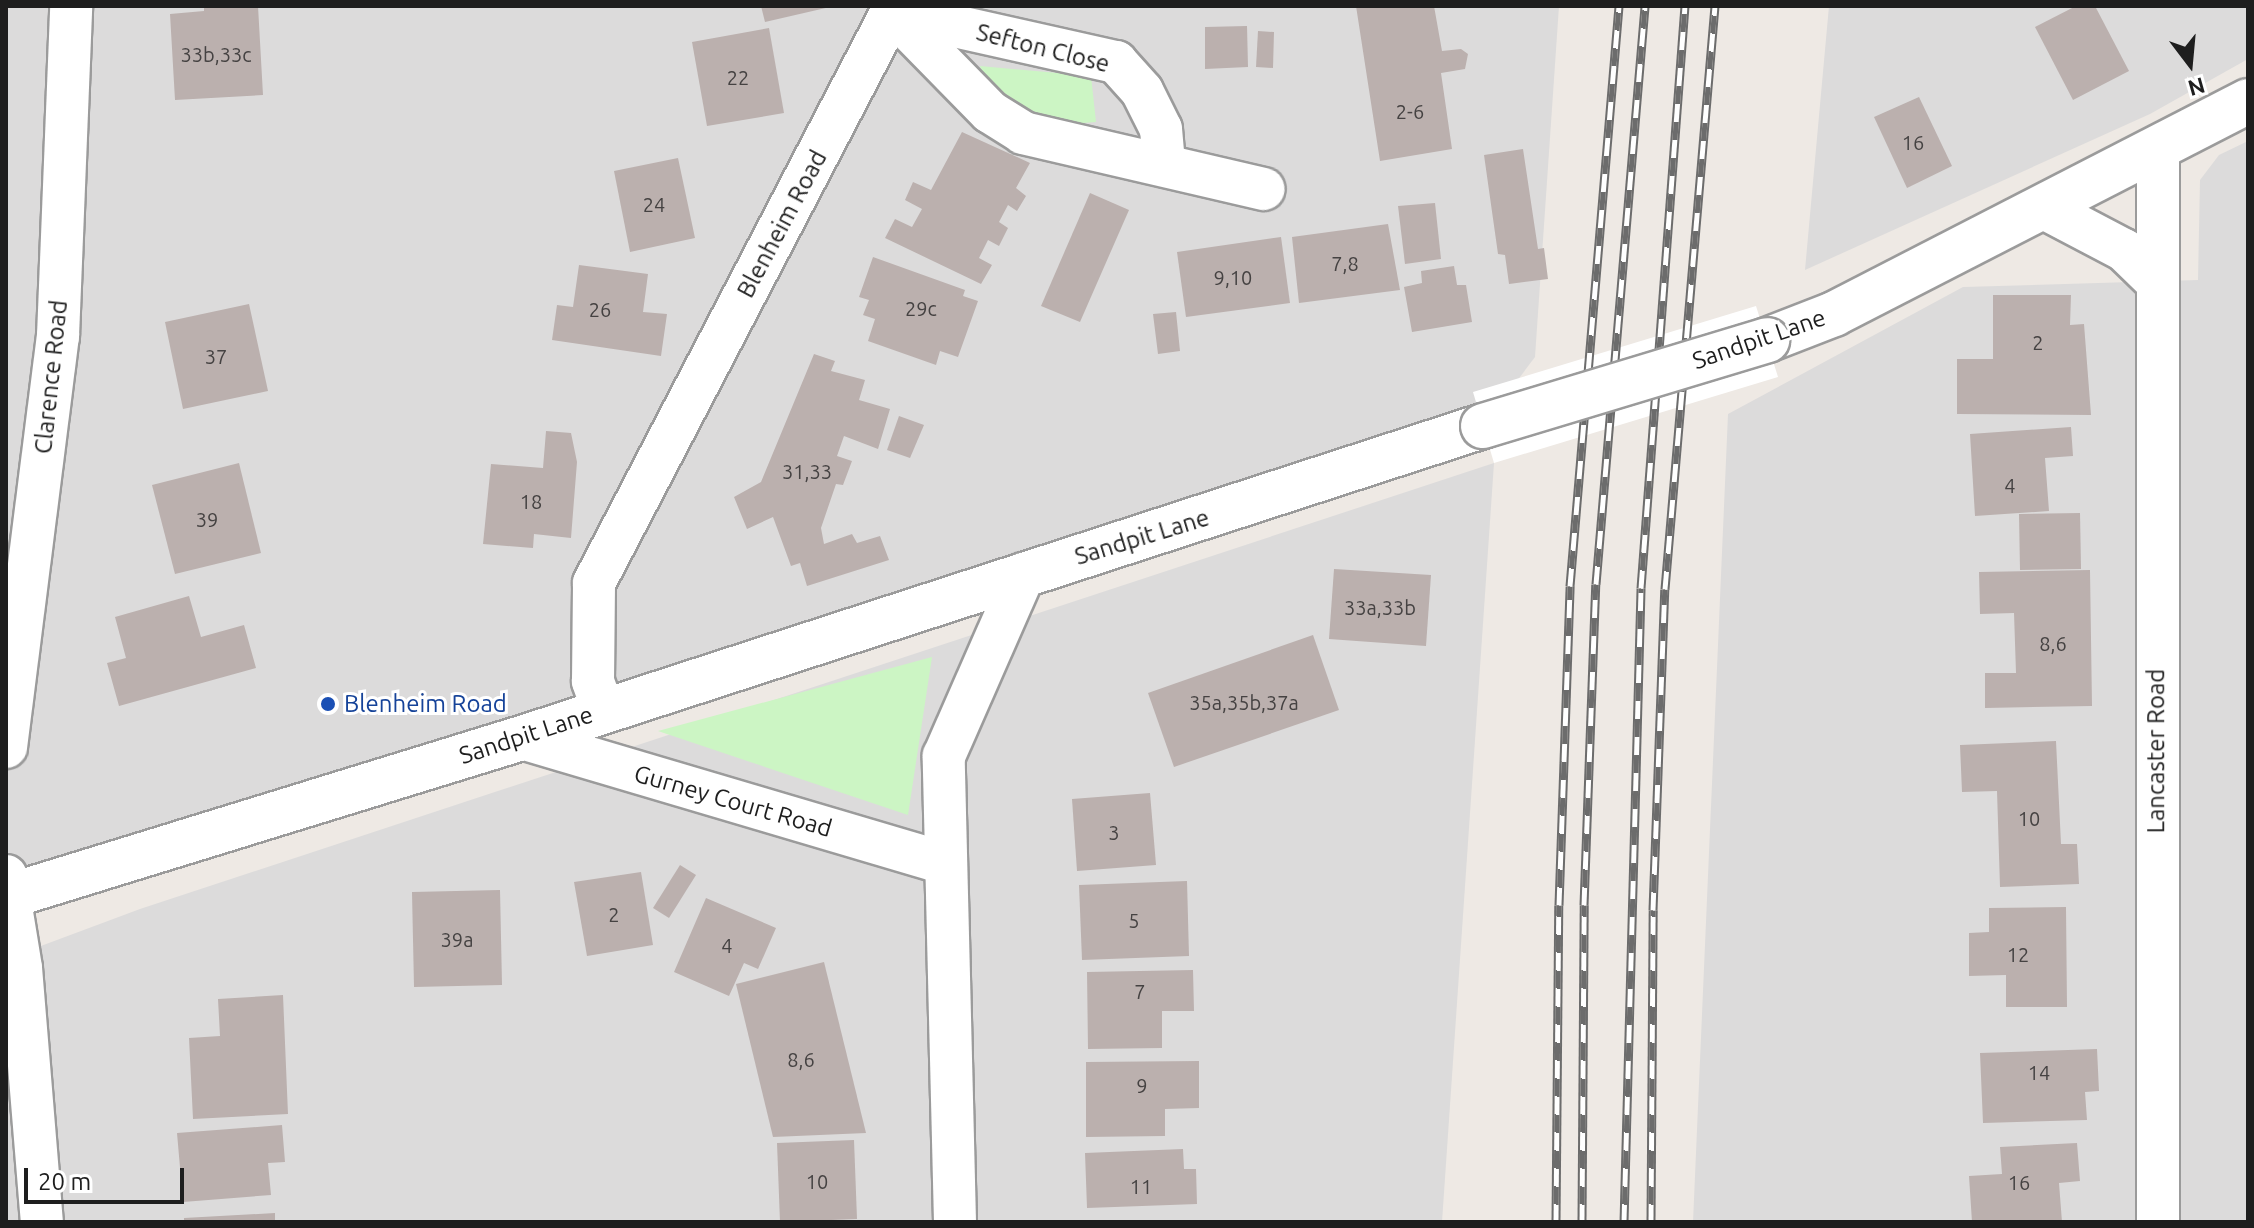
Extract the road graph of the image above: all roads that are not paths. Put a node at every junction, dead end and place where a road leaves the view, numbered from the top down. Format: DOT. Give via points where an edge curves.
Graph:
graph roads {
  1 [pos="71,6"];
  2 [pos="894,9"];
  3 [pos="2248,101"];
  4 [pos="2158,148"];
  5 [pos="1164,165"];
  6 [pos="1264,189"];
  7 [pos="2042,207"];
  8 [pos="2155,280"];
  9 [pos="1024,574"];
  10 [pos="603,709"];
  11 [pos="522,738"];
  12 [pos="6,747"];
  13 [pos="945,863"];
  14 [pos="7,890"];
  15 [pos="42,1222"];
  16 [pos="955,1222"];
  17 [pos="2158,1222"];
  1 -- 12 [label="street, Clarence Road" via="58,336"];
  2 -- 5 [label="street, Sefton Close" via="990,112 1023,133"];
  2 -- 5 [label="street, Sefton Close" via="1116,62 1142,91 1161,129"];
  2 -- 10 [label="street, Blenheim Road" via="594,583 593,681"];
  3 -- 4 [label="street, Sandpit Lane"];
  4 -- 7 [label="street, Sandpit Lane"];
  4 -- 8 [label="street, Lancaster Road"];
  5 -- 6 [label="street, Sefton Close"];
  7 -- 8 [label="street" via="2124,250"];
  7 -- 9 [label="street, Sandpit Lane, bridge" via="1834,314 1767,340"];
  8 -- 17 [label="street, Lancaster Road"];
  9 -- 10 [label="street, Sandpit Lane"];
  9 -- 13 [label="street" via="944,756"];
  10 -- 11 [label="street, Sandpit Lane"];
  11 -- 13 [label="street, Gurney Court Road"];
  11 -- 14 [label="street, Sandpit Lane"];
  13 -- 16 [label="street"];
  14 -- 15 [label="street" via="21,968"];
}
